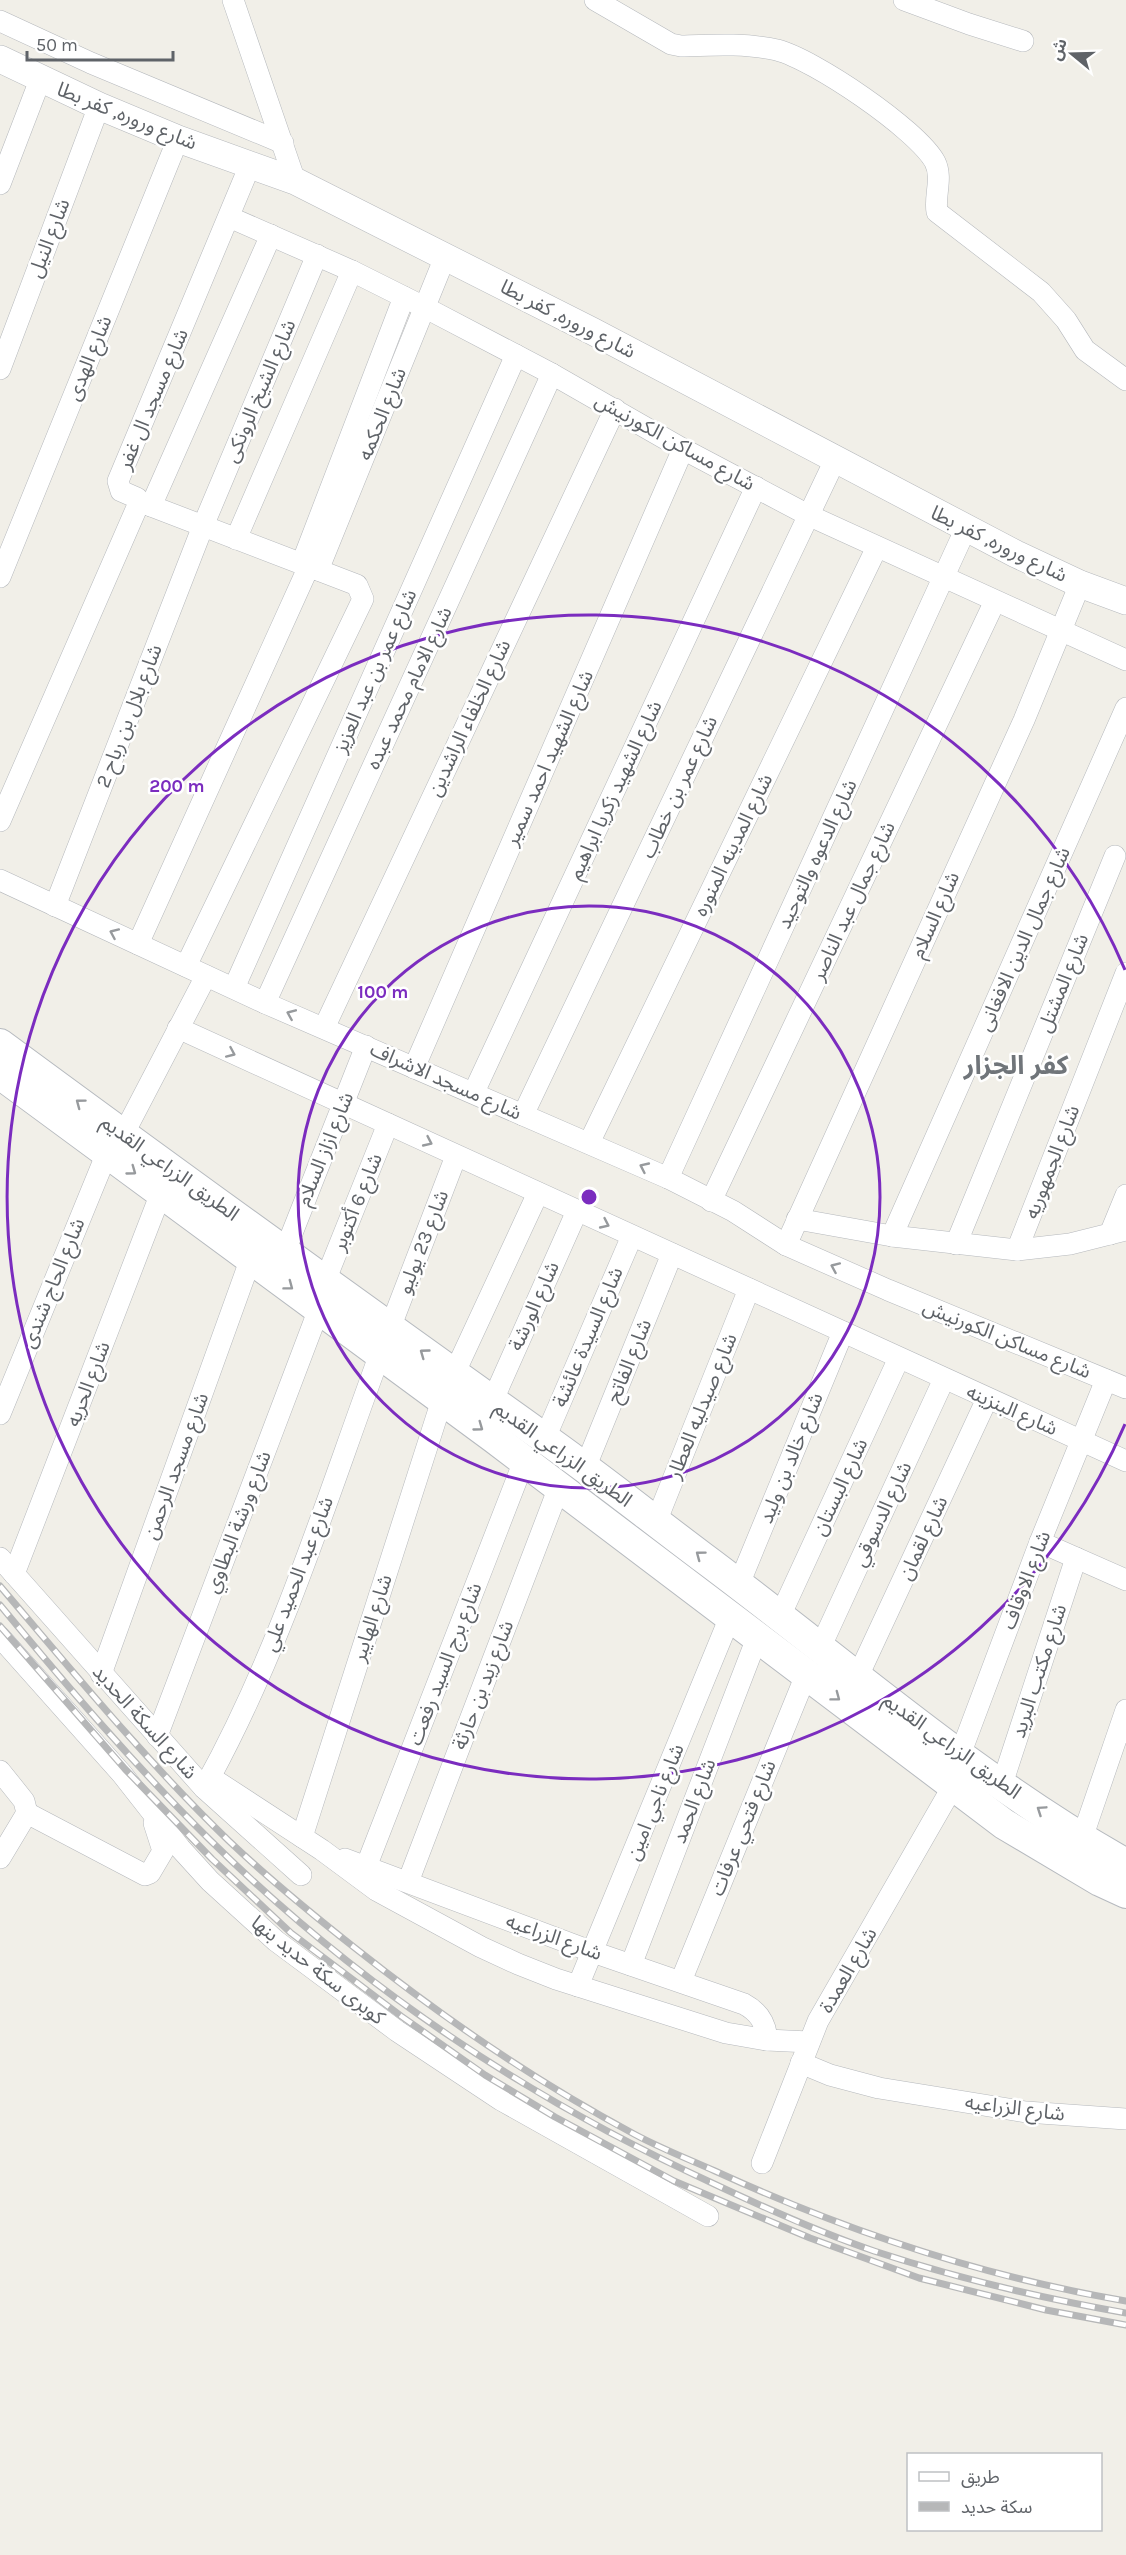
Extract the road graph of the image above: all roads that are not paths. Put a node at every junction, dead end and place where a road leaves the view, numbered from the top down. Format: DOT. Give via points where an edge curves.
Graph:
graph roads {
  1 [pos="233,0"];
  2 [pos="595,0"];
  3 [pos="904,0"];
  4 [pos="0,21"];
  5 [pos="1023,41"];
  6 [pos="0,59"];
  7 [pos="40,80"];
  8 [pos="99,106"];
  9 [pos="178,139"];
  10 [pos="283,143"];
  11 [pos="250,165"];
  12 [pos="296,181"];
  13 [pos="0,184"];
  14 [pos="229,217"];
  15 [pos="271,235"];
  16 [pos="317,255"];
  17 [pos="445,257"];
  18 [pos="352,271"];
  19 [pos="404,297"];
  20 [pos="426,308"];
  21 [pos="516,355"];
  22 [pos="0,369"];
  23 [pos="552,374"];
  24 [pos="1126,380"];
  25 [pos="615,409"];
  26 [pos="683,449"];
  27 [pos="836,460"];
  28 [pos="756,487"];
  29 [pos="145,504"];
  30 [pos="808,515"];
  31 [pos="203,526"];
  32 [pos="966,528"];
  33 [pos="236,539"];
  34 [pos="877,547"];
  35 [pos="309,566"];
  36 [pos="0,577"];
  37 [pos="944,578"];
  38 [pos="1080,584"];
  39 [pos="995,601"];
  40 [pos="1126,601"];
  41 [pos="1061,632"];
  42 [pos="1126,660"];
  43 [pos="1126,708"];
  44 [pos="0,821"];
  45 [pos="1115,856"];
  46 [pos="0,880"];
  47 [pos="55,906"];
  48 [pos="138,944"];
  49 [pos="186,966"];
  50 [pos="1126,973"];
  51 [pos="206,976"];
  52 [pos="234,988"];
  53 [pos="265,1003"];
  54 [pos="178,1028"];
  55 [pos="324,1028"];
  56 [pos="0,1044"];
  57 [pos="366,1046"];
  58 [pos="414,1068"];
  59 [pos="0,1074"];
  60 [pos="474,1092"];
  61 [pos="343,1104"];
  62 [pos="523,1115"];
  63 [pos="388,1124"];
  64 [pos="589,1143"];
  65 [pos="115,1144"];
  66 [pos="456,1156"];
  67 [pos="668,1178"];
  68 [pos="162,1193"];
  69 [pos="538,1193"];
  70 [pos="1126,1195"];
  71 [pos="711,1200"];
  72 [pos="577,1210"];
  73 [pos="796,1219"];
  74 [pos="1118,1232"];
  75 [pos="632,1236"];
  76 [pos="892,1236"];
  77 [pos="956,1244"];
  78 [pos="786,1245"];
  79 [pos="1017,1250"];
  80 [pos="285,1251"];
  81 [pos="672,1254"];
  82 [pos="250,1258"];
  83 [pos="325,1281"];
  84 [pos="749,1289"];
  85 [pos="888,1290"];
  86 [pos="319,1309"];
  87 [pos="843,1332"];
  88 [pos="385,1341"];
  89 [pos="899,1359"];
  90 [pos="944,1379"];
  91 [pos="1106,1380"];
  92 [pos="448,1387"];
  93 [pos="1126,1388"];
  94 [pos="987,1399"];
  95 [pos="492,1402"];
  96 [pos="0,1414"];
  97 [pos="545,1438"];
  98 [pos="1081,1440"];
  99 [pos="524,1461"];
  100 [pos="1126,1461"];
  101 [pos="585,1468"];
  102 [pos="559,1487"];
  103 [pos="656,1522"];
  104 [pos="1040,1542"];
  105 [pos="0,1558"];
  106 [pos="1076,1558"];
  107 [pos="14,1574"];
  108 [pos="1126,1580"];
  109 [pos="740,1584"];
  110 [pos="780,1616"];
  111 [pos="730,1617"];
  112 [pos="0,1637"];
  113 [pos="757,1638"];
  114 [pos="820,1648"];
  115 [pos="101,1674"];
  116 [pos="806,1675"];
  117 [pos="858,1676"];
  118 [pos="1126,1710"];
  119 [pos="157,1736"];
  120 [pos="959,1754"];
  121 [pos="0,1771"];
  122 [pos="207,1782"];
  123 [pos="951,1784"];
  124 [pos="1002,1784"];
  125 [pos="150,1812"];
  126 [pos="27,1813"];
  127 [pos="302,1837"];
  128 [pos="1082,1838"];
  129 [pos="322,1850"];
  130 [pos="0,1858"];
  131 [pos="1126,1864"];
  132 [pos="366,1867"];
  133 [pos="301,1875"];
  134 [pos="408,1882"];
  135 [pos="1126,1893"];
  136 [pos="593,1952"];
  137 [pos="631,1965"];
  138 [pos="681,1981"];
  139 [pos="578,1986"];
  140 [pos="767,2040"];
  141 [pos="809,2042"];
  142 [pos="801,2063"];
  143 [pos="1126,2119"];
  144 [pos="762,2163"];
  145 [pos="708,2216"];
  1 -- 10 [label="street"];
  2 -- 24 [label="street" via="670,44 750,47 800,59 910,132 935,163 938,212 1041,292 1085,350"];
  3 -- 5 [label="street"];
  4 -- 10 [label="street"];
  6 -- 7 [label="street, شارع وروره, كفر بطا"];
  7 -- 8 [label="street, شارع وروره, كفر بطا"];
  7 -- 13 [label="street"];
  8 -- 9 [label="street, شارع وروره, كفر بطا"];
  8 -- 22 [label="street, شارع النيل"];
  9 -- 11 [label="street, شارع وروره, كفر بطا"];
  9 -- 36 [label="street, شارع الهدى"];
  10 -- 12 [label="street"];
  11 -- 12 [label="street, شارع وروره, كفر بطا"];
  11 -- 14 [label="street, شارع مسجد ال غفر"];
  12 -- 17 [label="street, شارع وروره, كفر بطا"];
  14 -- 15 [label="street, شارع مساكن الكورنيش"];
  14 -- 29 [label="street, شارع مسجد ال غفر" via="118,481 121,491"];
  15 -- 16 [label="street, شارع مساكن الكورنيش"];
  15 -- 29 [label="street"];
  16 -- 18 [label="street, شارع مساكن الكورنيش"];
  16 -- 31 [label="street, شارع الشيخ الرونكى"];
  17 -- 20 [label="street, شارع الحكمه"];
  17 -- 27 [label="street, شارع وروره, كفر بطا"];
  18 -- 19 [label="street, شارع مساكن الكورنيش"];
  18 -- 33 [label="street"];
  19 -- 20 [label="street, شارع مساكن الكورنيش"];
  19 -- 35 [label="street"];
  20 -- 21 [label="street, شارع مساكن الكورنيش"];
  20 -- 35 [label="street, شارع الحكمه"];
  21 -- 23 [label="street, شارع مساكن الكورنيش"];
  21 -- 52 [label="street, شارع عمر بن عبد العزيز"];
  23 -- 25 [label="street, شارع مساكن الكورنيش"];
  23 -- 53 [label="street, شارع الامام محمد عبده"];
  25 -- 26 [label="street, شارع مساكن الكورنيش"];
  25 -- 55 [label="street, شارع الخلفاء الراشدين"];
  26 -- 28 [label="street, شارع مساكن الكورنيش"];
  26 -- 58 [label="street, شارع الشهيد احمد سمير"];
  27 -- 30 [label="street, شارع عمر بن خطاب"];
  27 -- 32 [label="street, شارع وروره, كفر بطا"];
  28 -- 30 [label="street, شارع مساكن الكورنيش"];
  28 -- 60 [label="street, شارع الشهيد زكريا ابراهيم"];
  29 -- 31 [label="street"];
  29 -- 44 [label="street, شارع مسجد ال غفر"];
  30 -- 34 [label="street, شارع مساكن الكورنيش"];
  30 -- 62 [label="street, شارع عمر بن خطاب"];
  31 -- 33 [label="street"];
  31 -- 47 [label="street, شارع بلال بن رباح 2"];
  32 -- 37 [label="street, شارع الدعوه والتوحيد"];
  32 -- 38 [label="street, شارع وروره, كفر بطا"];
  33 -- 35 [label="street"];
  34 -- 37 [label="street, شارع مساكن الكورنيش"];
  34 -- 64 [label="street, شارع المدينه المنوره"];
  35 -- 48 [label="street"];
  35 -- 49 [label="street" via="357,585 363,599"];
  37 -- 39 [label="street, شارع مساكن الكورنيش"];
  37 -- 67 [label="street, شارع الدعوه والتوحيد"];
  38 -- 40 [label="street, شارع وروره, كفر بطا"];
  38 -- 41 [label="street, شارع السلام"];
  39 -- 41 [label="street, شارع مساكن الكورنيش"];
  39 -- 71 [label="street, شارع جمال عبد الناصر"];
  41 -- 42 [label="street, شارع مساكن الكورنيش"];
  41 -- 73 [label="street, شارع السلام"];
  43 -- 76 [label="street, شارع جمال الدين الافغانى"];
  45 -- 77 [label="street, شارع المشتل"];
  46 -- 47 [label="street, شارع مسجد الاشراف"];
  48 -- 47 [label="street, شارع مسجد الاشراف, one-way"];
  48 -- 49 [label="street, شارع مسجد الاشراف"];
  49 -- 51 [label="street, شارع مسجد الاشراف"];
  50 -- 79 [label="street, شارع الجمهوريه"];
  51 -- 52 [label="street, شارع مسجد الاشراف"];
  51 -- 54 [label="street, شارع الحاج شندى"];
  52 -- 53 [label="street, شارع مسجد الاشراف"];
  55 -- 53 [label="street, شارع مسجد الاشراف, one-way"];
  54 -- 61 [label="street, one-way"];
  54 -- 65 [label="street, شارع الحاج شندى"];
  55 -- 57 [label="street, شارع مسجد الاشراف"];
  65 -- 56 [label="main road, الطريق الزراعي القديم, one-way"];
  57 -- 58 [label="street, شارع مسجد الاشراف"];
  57 -- 61 [label="street, شارع ازاز السلام"];
  58 -- 60 [label="street, شارع مسجد الاشراف"];
  59 -- 65 [label="main road, الطريق الزراعي القديم"];
  60 -- 62 [label="street, شارع مسجد الاشراف"];
  61 -- 63 [label="street"];
  61 -- 80 [label="street, شارع ازاز السلام"];
  62 -- 64 [label="street, شارع مسجد الاشراف"];
  63 -- 66 [label="street, one-way"];
  63 -- 83 [label="street, شارع 6 أكتوبر"];
  67 -- 64 [label="street, شارع مسجد الاشراف, one-way"];
  65 -- 68 [label="main road, الطريق الزراعي القديم, one-way"];
  65 -- 80 [label="main road, الطريق الزراعي القديم"];
  65 -- 96 [label="street, شارع الحاج شندى"];
  66 -- 69 [label="street"];
  66 -- 88 [label="street, شارع 23 يوليو"];
  67 -- 71 [label="street, شارع مسجد الاشراف"];
  68 -- 82 [label="main road, الطريق الزراعي القديم"];
  68 -- 107 [label="street, شارع الحريه"];
  69 -- 72 [label="street"];
  69 -- 92 [label="street, شارع الهايبر"];
  70 -- 74 [label="street"];
  71 -- 78 [label="street, شارع مسجد الاشراف"];
  72 -- 75 [label="street, one-way"];
  72 -- 95 [label="street, شارع الورشة"];
  73 -- 76 [label="street"];
  73 -- 78 [label="street, شارع السلام"];
  74 -- 79 [label="street" via="1070,1244"];
  75 -- 81 [label="street"];
  75 -- 97 [label="street, شارع السيدة عائشة"];
  76 -- 77 [label="street"];
  77 -- 79 [label="street"];
  85 -- 78 [label="street, شارع مسجد الاشراف, one-way"];
  80 -- 83 [label="main road, الطريق الزراعي القديم"];
  81 -- 84 [label="street"];
  81 -- 101 [label="street, شارع الفاتح"];
  82 -- 86 [label="main road, الطريق الزراعي القديم, one-way"];
  82 -- 115 [label="street, شارع مسجد الرحمن"];
  83 -- 88 [label="main road, الطريق الزراعي القديم"];
  84 -- 87 [label="street"];
  84 -- 103 [label="street, شارع صيدليه العطار"];
  85 -- 91 [label="street, شارع مساكن الكورنيش"];
  86 -- 88 [label="main road, الطريق الزراعي القديم"];
  86 -- 119 [label="street, شارع ورشة البطاوي"];
  87 -- 89 [label="street"];
  87 -- 109 [label="street, شارع خالد بن وليد"];
  88 -- 92 [label="main road, الطريق الزراعي القديم"];
  88 -- 122 [label="street, شارع عبد الحميد علي" via="284,1613 239,1720"];
  89 -- 90 [label="street, شارع البنزينه"];
  89 -- 110 [label="street, شارع البستان"];
  90 -- 94 [label="street, شارع البنزينه"];
  90 -- 114 [label="street, شارع الدسوقي"];
  91 -- 93 [label="street, شارع مساكن الكورنيش"];
  91 -- 98 [label="street, شارع الاوقاف"];
  92 -- 95 [label="main road, الطريق الزراعي القديم"];
  92 -- 99 [label="main road, الطريق الزراعي القديم, one-way"];
  92 -- 127 [label="street, شارع الهايبر"];
  94 -- 98 [label="street, شارع البنزينه"];
  94 -- 117 [label="street, شارع لقمان"];
  95 -- 97 [label="main road, الطريق الزراعي القديم"];
  97 -- 101 [label="main road, الطريق الزراعي القديم"];
  98 -- 100 [label="street, شارع البنزينه"];
  98 -- 104 [label="street, شارع الاوقاف"];
  99 -- 102 [label="main road, الطريق الزراعي القديم"];
  99 -- 132 [label="street, شارع برج السيد رفعت"];
  101 -- 103 [label="main road, الطريق الزراعي القديم"];
  102 -- 111 [label="main road, الطريق الزراعي القديم"];
  102 -- 134 [label="street, شارع زيد بن حارثة"];
  109 -- 103 [label="main road, الطريق الزراعي القديم, one-way"];
  104 -- 106 [label="street"];
  104 -- 120 [label="street, شارع الاوقاف"];
  105 -- 107 [label="street, شارع السكة الحديد"];
  106 -- 108 [label="street"];
  106 -- 124 [label="street, شارع مكتب البريد"];
  107 -- 115 [label="street, شارع السكة الحديد"];
  109 -- 110 [label="main road, الطريق الزراعي القديم"];
  110 -- 114 [label="main road, الطريق الزراعي القديم"];
  111 -- 113 [label="main road, الطريق الزراعي القديم"];
  111 -- 136 [label="street, شارع ناجي امين"];
  112 -- 125 [label="street, كوبرى سكة حديد بنها" via="122,1774"];
  113 -- 116 [label="main road, الطريق الزراعي القديم"];
  113 -- 137 [label="street, شارع الحمد"];
  114 -- 117 [label="main road, الطريق الزراعي القديم"];
  115 -- 119 [label="street, شارع السكة الحديد"];
  116 -- 123 [label="main road, الطريق الزراعي القديم, one-way"];
  116 -- 138 [label="street, شارع فتحي عرفات"];
  117 -- 120 [label="main road, الطريق الزراعي القديم"];
  118 -- 128 [label="street"];
  119 -- 122 [label="street, شارع السكة الحديد"];
  120 -- 123 [label="street, شارع الاوقاف"];
  120 -- 124 [label="main road, الطريق الزراعي القديم"];
  121 -- 126 [label="street" via="24,1801"];
  122 -- 127 [label="street, شارع الزراعيه"];
  122 -- 133 [label="street, شارع السكة الحديد"];
  123 -- 135 [label="main road, الطريق الزراعي القديم" via="1004,1824"];
  123 -- 141 [label="street, شارع العمدة"];
  128 -- 124 [label="main road, الطريق الزراعي القديم, one-way"];
  125 -- 126 [label="street" via="163,1851 148,1875"];
  125 -- 145 [label="street, كوبرى سكة حديد بنها" via="243,1912 362,2006 501,2100"];
  126 -- 130 [label="street"];
  127 -- 129 [label="street, شارع الزراعيه"];
  128 -- 131 [label="main road, الطريق الزراعي القديم"];
  129 -- 132 [label="street, شارع الزراعيه"];
  129 -- 139 [label="street, شارع الزراعيه" via="376,1890 481,1947"];
  132 -- 134 [label="street, شارع الزراعيه"];
  134 -- 136 [label="street, شارع الزراعيه"];
  136 -- 137 [label="street, شارع الزراعيه"];
  136 -- 139 [label="street, شارع ناجي امين"];
  137 -- 138 [label="street, شارع الزراعيه"];
  138 -- 140 [label="street, شارع الزراعيه" via="751,2008 762,2020"];
  139 -- 140 [label="street, شارع الزراعيه" via="726,2033"];
  140 -- 141 [label="street, شارع الزراعيه"];
  141 -- 142 [label="street, شارع العمدة"];
  142 -- 143 [label="street, شارع الزراعيه" via="854,2083 921,2095 1026,2112"];
  142 -- 144 [label="street, شارع العمدة"];
}
